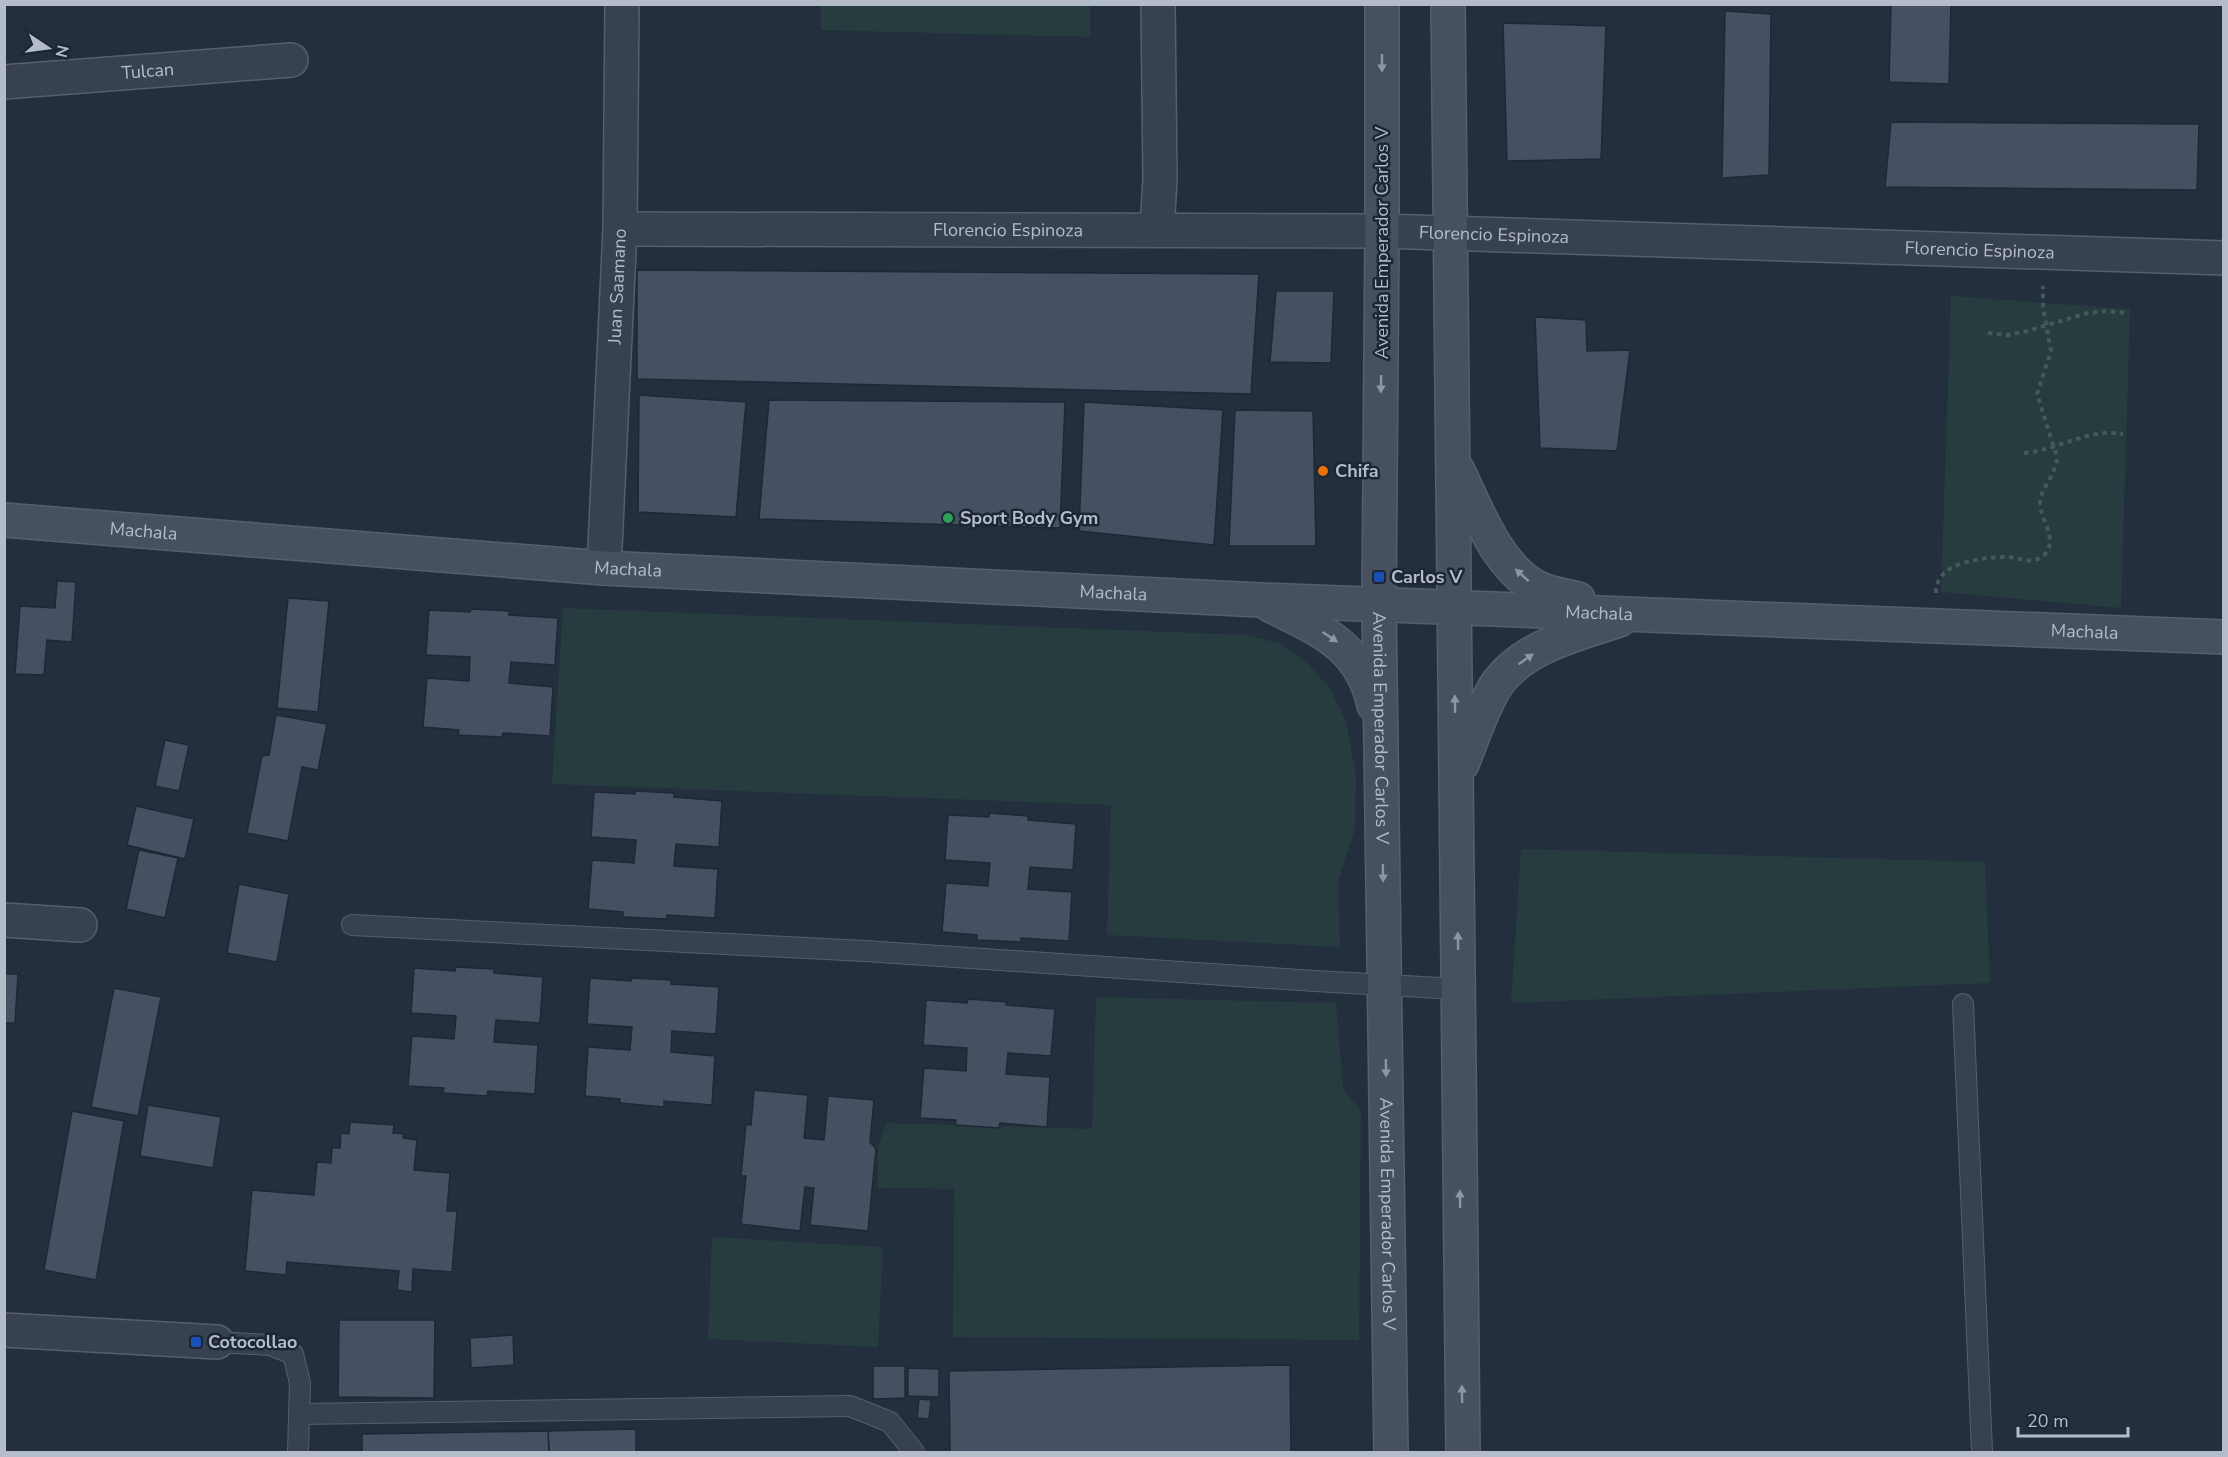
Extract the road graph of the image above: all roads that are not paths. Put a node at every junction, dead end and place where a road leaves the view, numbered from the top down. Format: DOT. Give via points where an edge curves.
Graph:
graph roads {
  1 [pos="622,4"];
  2 [pos="1158,4"];
  3 [pos="1382,4"];
  4 [pos="1448,4"];
  5 [pos="291,60"];
  6 [pos="4,82"];
  7 [pos="620,229"];
  8 [pos="1157,230"];
  9 [pos="1382,231"];
  10 [pos="1450,233"];
  11 [pos="2223,258"];
  12 [pos="1453,462"];
  13 [pos="4,520"];
  14 [pos="604,567"];
  15 [pos="1260,600"];
  16 [pos="1379,605"];
  17 [pos="1454,607"];
  18 [pos="1635,615"];
  19 [pos="2223,637"];
  20 [pos="1381,739"];
  21 [pos="1456,780"];
  22 [pos="4,920"];
  23 [pos="80,925"];
  24 [pos="352,925"];
  25 [pos="1385,986"];
  26 [pos="1458,989"];
  27 [pos="1963,1004"];
  28 [pos="4,1330"];
  29 [pos="217,1342"];
  30 [pos="300,1414"];
  31 [pos="298,1452"];
  32 [pos="914,1452"];
  33 [pos="1391,1452"];
  34 [pos="1463,1452"];
  35 [pos="1982,1452"];
  1 -- 7 [label="street, Juan Saamano"];
  2 -- 8 [label="street"];
  3 -- 9 [label="main road, Avenida Emperador Carlos V, one-way"];
  4 -- 10 [label="main road"];
  5 -- 6 [label="street, Tulcan"];
  7 -- 8 [label="street, Florencio Espinoza"];
  7 -- 14 [label="street, Juan Saamano"];
  8 -- 9 [label="street, Florencio Espinoza"];
  9 -- 10 [label="street, Florencio Espinoza"];
  9 -- 16 [label="main road, Avenida Emperador Carlos V, one-way"];
  10 -- 11 [label="street, Florencio Espinoza"];
  10 -- 12 [label="main road"];
  12 -- 17 [label="main road"];
  18 -- 12 [label="main road, one-way" via="1537,587 1518,573 1495,548"];
  13 -- 14 [label="main road, Machala"];
  14 -- 15 [label="main road, Machala"];
  15 -- 16 [label="main road, Machala"];
  15 -- 20 [label="main road, one-way" via="1324,632 1346,649 1370,685"];
  16 -- 17 [label="main road, Machala"];
  16 -- 20 [label="main road, Avenida Emperador Carlos V"];
  17 -- 18 [label="main road, Machala"];
  21 -- 17 [label="main road, one-way"];
  18 -- 19 [label="main road, Machala"];
  21 -- 18 [label="main road, one-way" via="1485,707 1510,670 1546,646"];
  20 -- 25 [label="main road, Avenida Emperador Carlos V, one-way"];
  26 -- 21 [label="main road, one-way"];
  22 -- 23 [label="street"];
  24 -- 25 [label="lane" via="865,951"];
  25 -- 26 [label="lane"];
  25 -- 33 [label="main road, Avenida Emperador Carlos V, one-way"];
  34 -- 26 [label="main road, one-way"];
  27 -- 35 [label="lane"];
  28 -- 29 [label="street"];
  29 -- 30 [label="lane" via="270,1346 293,1354 300,1383"];
  30 -- 31 [label="lane"];
  30 -- 32 [label="lane" via="850,1406 890,1422"];
}
